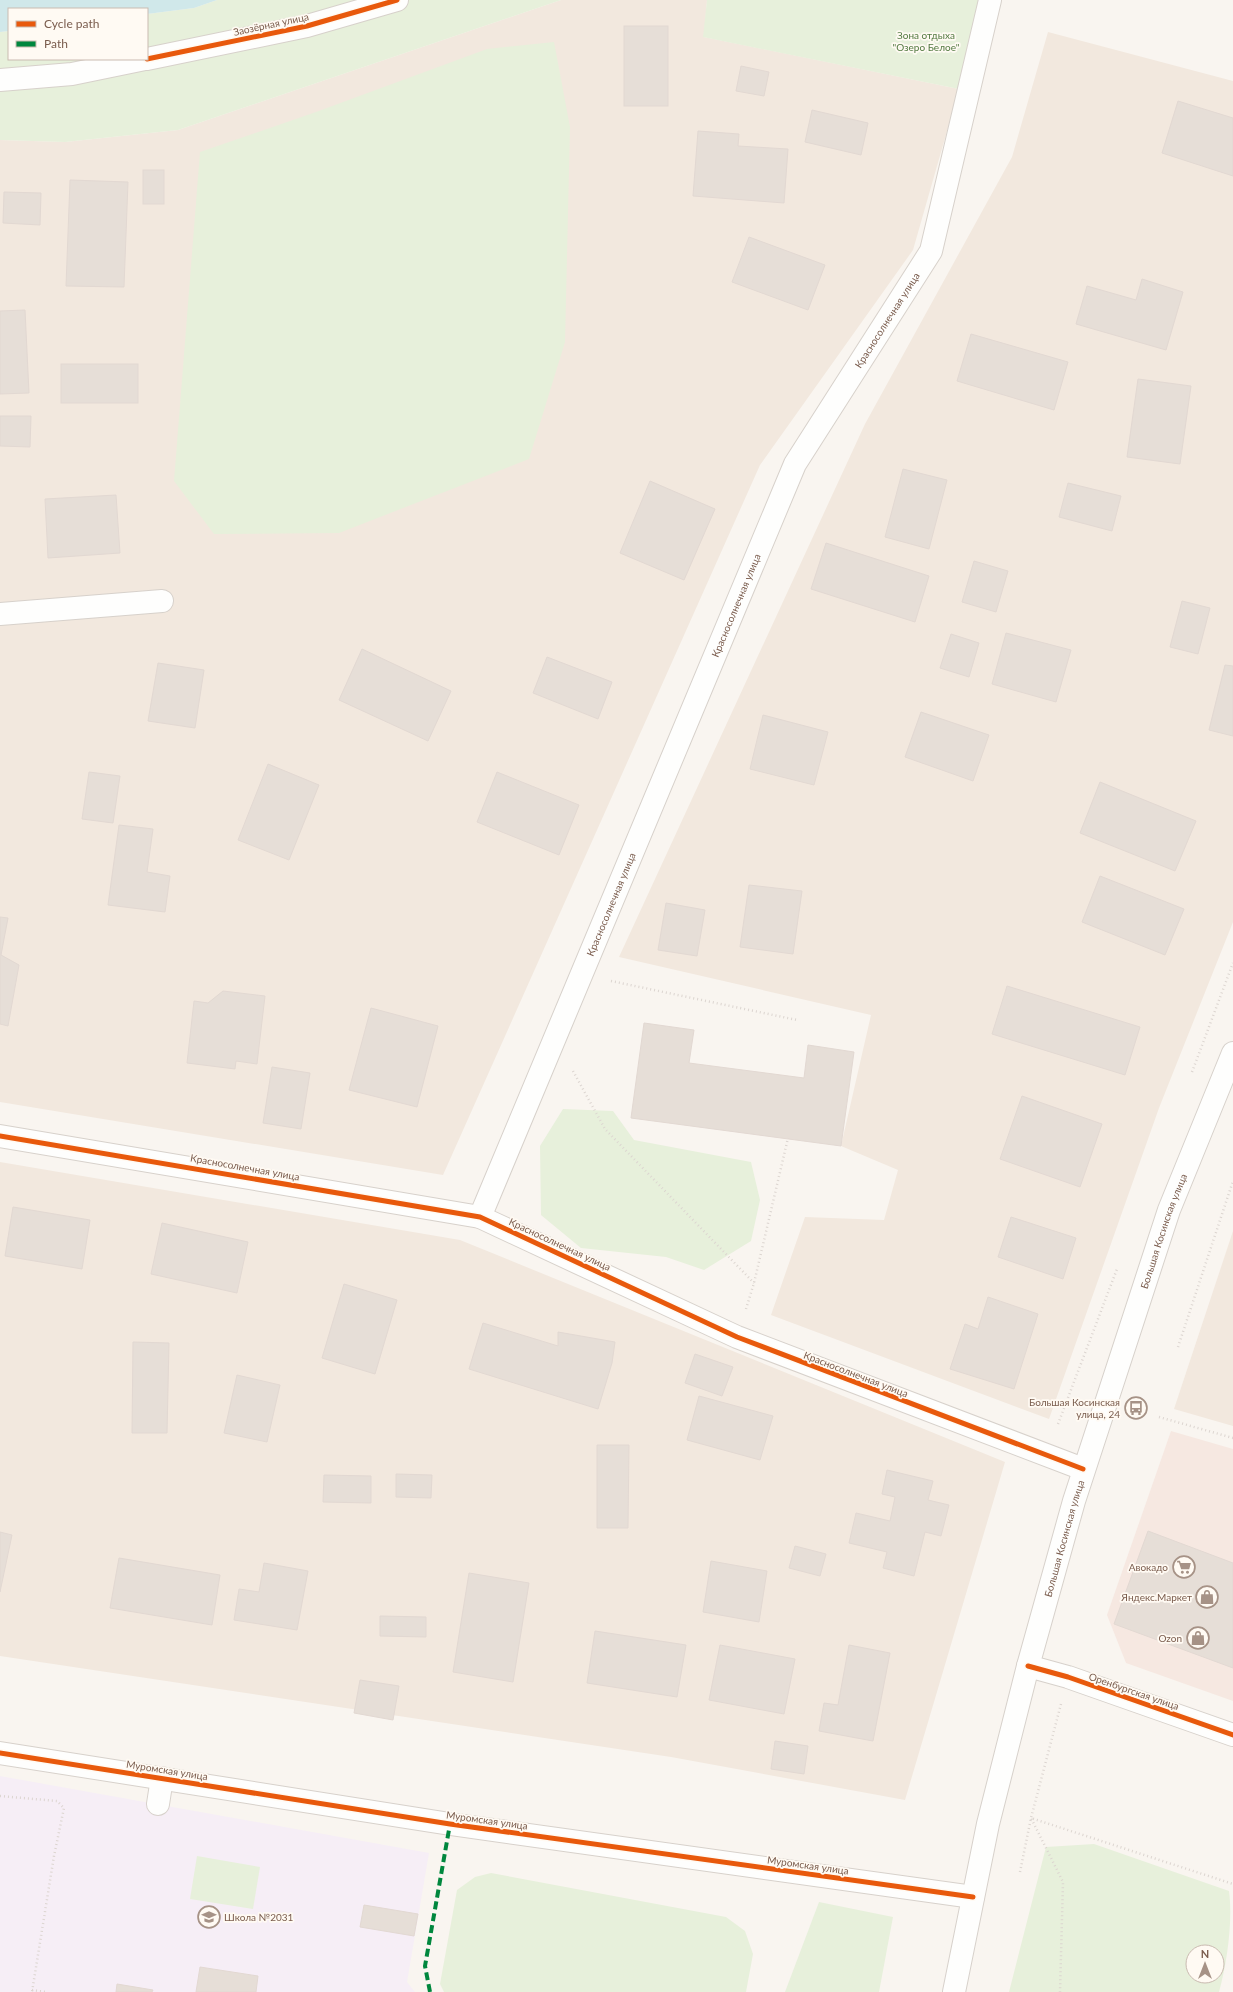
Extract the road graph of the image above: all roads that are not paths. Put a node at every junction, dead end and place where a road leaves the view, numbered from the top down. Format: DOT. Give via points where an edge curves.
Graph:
graph roads {
  1 [pos="397,0"];
  2 [pos="990,0"];
  3 [pos="148,59"];
  4 [pos="141,60"];
  5 [pos="0,80"];
  6 [pos="162,601"];
  7 [pos="0,614"];
  8 [pos="1233,1053"];
  9 [pos="0,1136"];
  10 [pos="480,1217"];
  11 [pos="1083,1469"];
  12 [pos="1028,1666"];
  13 [pos="1233,1735"];
  14 [pos="0,1752"];
  15 [pos="162,1778"];
  16 [pos="158,1804"];
  17 [pos="972,1897"];
  18 [pos="954,1992"];
  1 -- 3 [label="street, Заозёрная улица" via="307,26"];
  2 -- 10 [label="street, Красносолнечная улица" via="931,251 795,464"];
  4 -- 5 [label="street, Заозёрная улица" via="72,74"];
  6 -- 7 [label="street"];
  8 -- 11 [label="street, Большая Косинская улица" via="1169,1210"];
  9 -- 10 [label="street, Красносолнечная улица"];
  10 -- 11 [label="street, Красносолнечная улица" via="737,1337"];
  11 -- 12 [label="street, Большая Косинская улица"];
  12 -- 13 [label="street, Оренбургская улица" via="1068,1677"];
  12 -- 17 [label="street, Большая Косинская улица"];
  14 -- 15 [label="street, Муромская улица"];
  15 -- 16 [label="street"];
  15 -- 17 [label="street, Муромская улица" via="450,1824"];
  17 -- 18 [label="street, Большая Косинская улица"];
}
